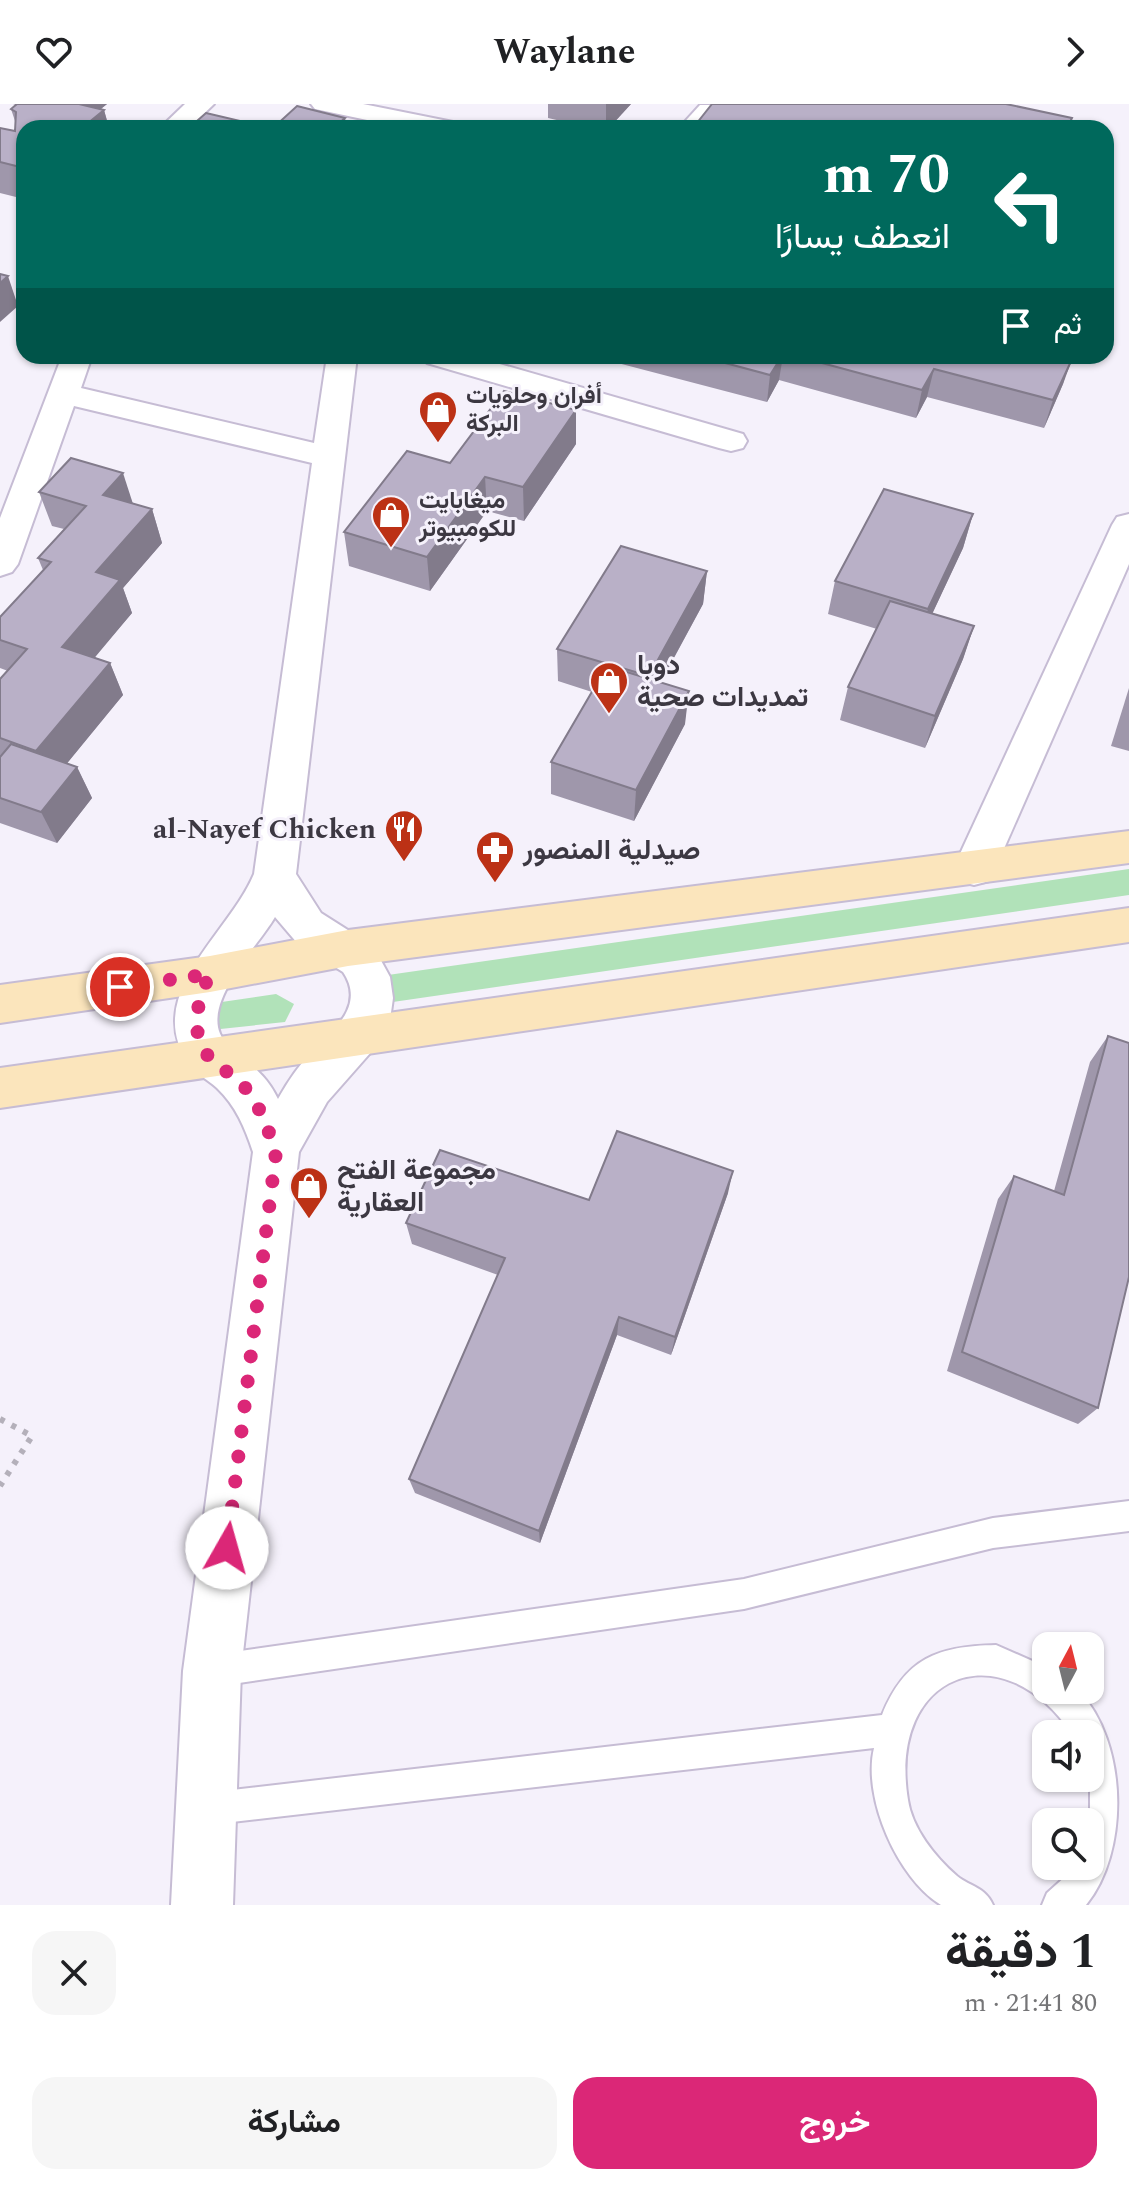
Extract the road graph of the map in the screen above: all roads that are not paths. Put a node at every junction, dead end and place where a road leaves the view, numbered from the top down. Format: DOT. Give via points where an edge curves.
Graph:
graph roads {
  1 [pos="201,104"];
  2 [pos="324,104"];
  3 [pos="416,117"];
  4 [pos="182,120"];
  5 [pos="74,364"];
  6 [pos="341,364"];
  7 [pos="466,364"];
  8 [pos="65,394"];
  9 [pos="731,441"];
  10 [pos="327,456"];
  11 [pos="1129,525"];
  12 [pos="0,564"];
  13 [pos="1129,847"];
  14 [pos="974,869"];
  15 [pos="275,874"];
  16 [pos="1129,925"];
  17 [pos="348,948"];
  18 [pos="210,974"];
  19 [pos="0,1004"];
  20 [pos="360,1036"];
  21 [pos="209,1057"];
  22 [pos="0,1088"];
  23 [pos="276,1152"];
  24 [pos="1129,1516"];
  25 [pos="212,1671"];
  26 [pos="1032,1674"];
  27 [pos="1068,1704"];
  28 [pos="890,1730"];
  29 [pos="206,1809"];
  30 [pos="202,1905"];
  31 [pos="976,1905"];
  32 [pos="1059,1905"];
  1 -- 4 [label="street"];
  2 -- 3 [label="street"];
  5 -- 8 [label="street"];
  6 -- 10 [label="street"];
  7 -- 9 [label="street"];
  8 -- 10 [label="street"];
  8 -- 12 [label="street"];
  10 -- 15 [label="street"];
  11 -- 14 [label="street"];
  13 -- 14 [label="main road"];
  14 -- 17 [label="main road"];
  15 -- 17 [label="street" via="300,919 321,937"];
  15 -- 18 [label="street" via="250,922"];
  16 -- 20 [label="main road"];
  17 -- 18 [label="main road"];
  17 -- 20 [label="street" via="369,980 369,1018"];
  18 -- 19 [label="main road"];
  18 -- 21 [label="street" via="196,1016"];
  20 -- 21 [label="main road"];
  20 -- 23 [label="street" via="299,1104"];
  21 -- 22 [label="main road"];
  21 -- 23 [label="street" via="248,1091"];
  23 -- 25 [label="street"];
  24 -- 25 [label="lane" via="993,1533 744,1594"];
  25 -- 29 [label="street"];
  26 -- 28 [label="lane" via="992,1660 959,1660 928,1674 904,1697"];
  27 -- 32 [label="lane" via="1085,1723 1103,1761 1111,1803 1105,1845 1087,1881"];
  28 -- 29 [label="lane"];
  28 -- 31 [label="lane" via="885,1771 893,1814 914,1855 945,1887"];
  29 -- 30 [label="street"];
}
